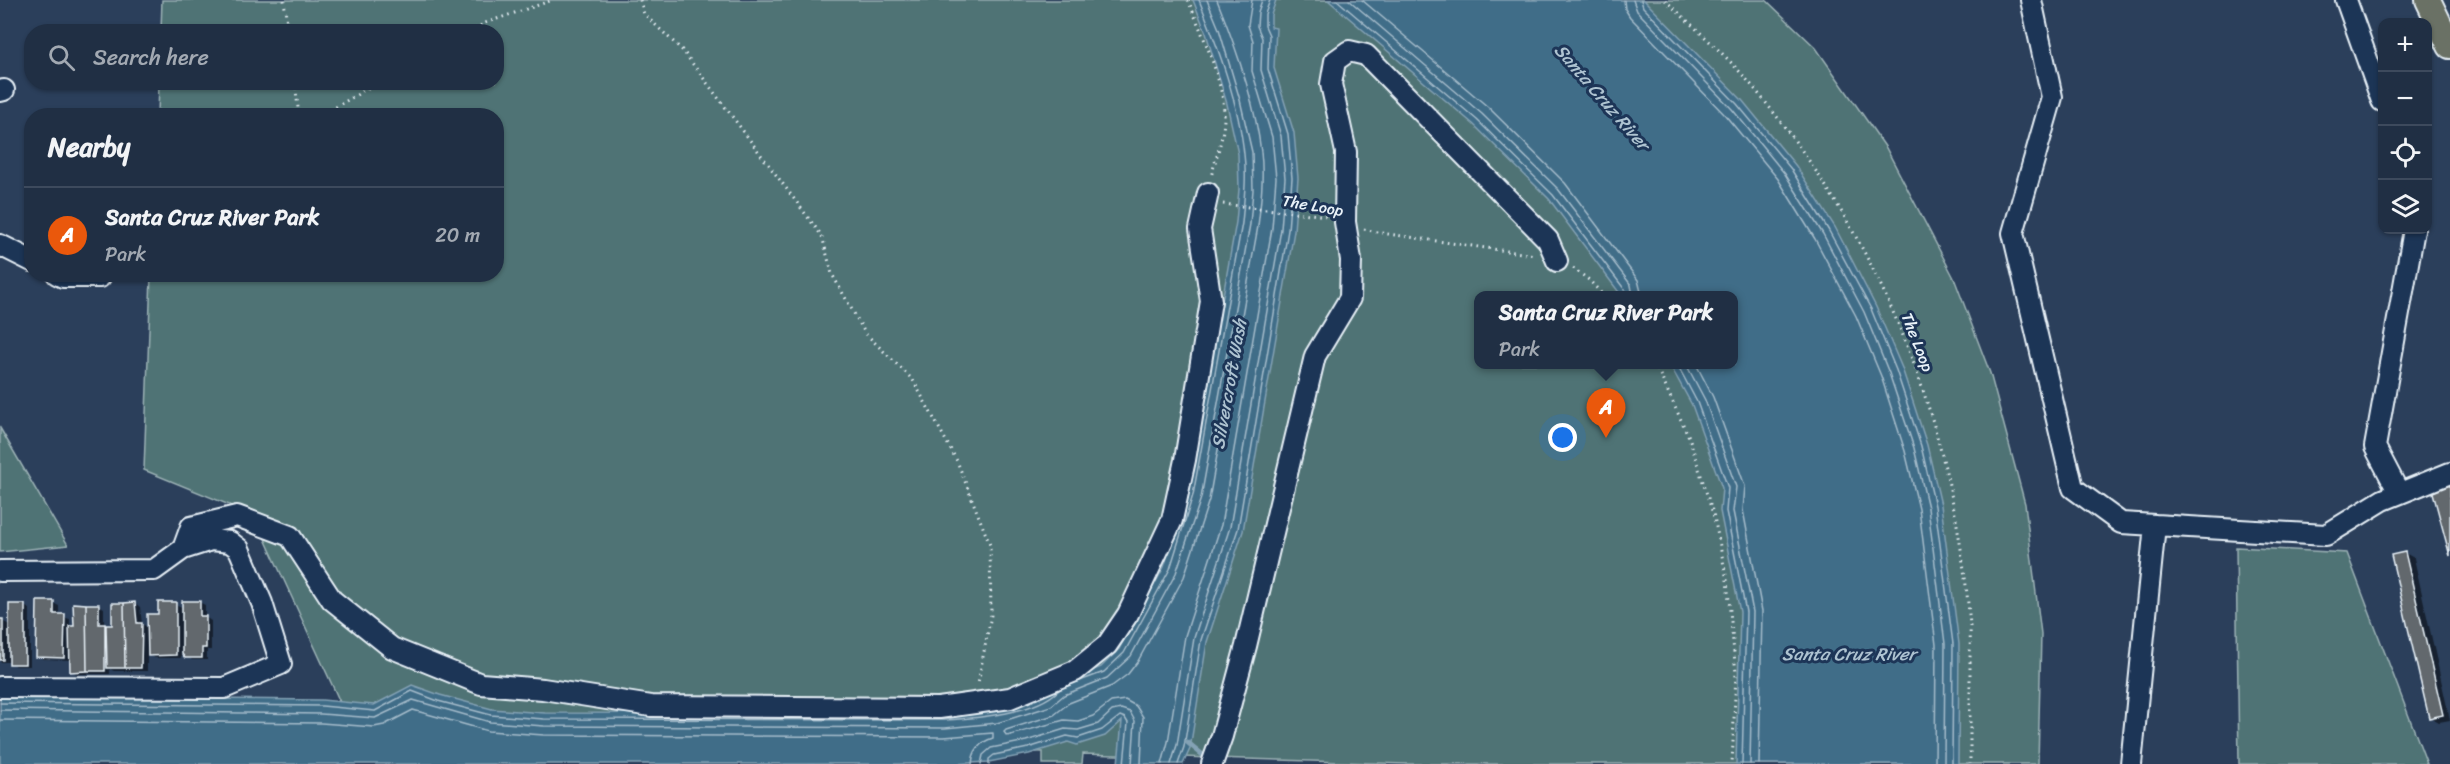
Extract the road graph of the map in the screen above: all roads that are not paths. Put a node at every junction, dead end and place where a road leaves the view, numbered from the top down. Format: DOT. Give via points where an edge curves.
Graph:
graph roads {
  1 [pos="2031,0"];
  2 [pos="2346,0"];
  3 [pos="2427,0"];
  4 [pos="2450,46"];
  5 [pos="2378,90"];
  6 [pos="1215,198"];
  7 [pos="2413,234"];
  8 [pos="0,245"];
  9 [pos="24,257"];
  10 [pos="1557,261"];
  11 [pos="2450,473"];
  12 [pos="2399,494"];
  13 [pos="2155,525"];
  14 [pos="183,549"];
  15 [pos="0,571"];
  16 [pos="0,687"];
  17 [pos="1212,764"];
  18 [pos="2131,764"];
  1 -- 13 [label="street" via="2052,97 2013,233 2073,488 2121,523"];
  2 -- 5 [label="street"];
  3 -- 4 [label="main road"];
  6 -- 14 [label="street" via="1200,229 1211,301 1172,520 1128,614 1107,645 1075,672 1010,698 939,708 651,706 481,684 392,648 332,600 290,536 237,516 191,527"];
  7 -- 12 [label="street" via="2375,447"];
  8 -- 9 [label="street"];
  10 -- 17 [label="street" via="1548,240 1366,55 1349,51 1335,61 1331,84 1346,152 1336,219 1351,260 1350,298 1315,356 1246,646"];
  11 -- 12 [label="street"];
  12 -- 13 [label="street" via="2326,535"];
  13 -- 18 [label="street"];
  14 -- 15 [label="street" via="154,570"];
  14 -- 16 [label="street" via="211,540 230,542 239,549 262,603 280,664 224,688"];
}
